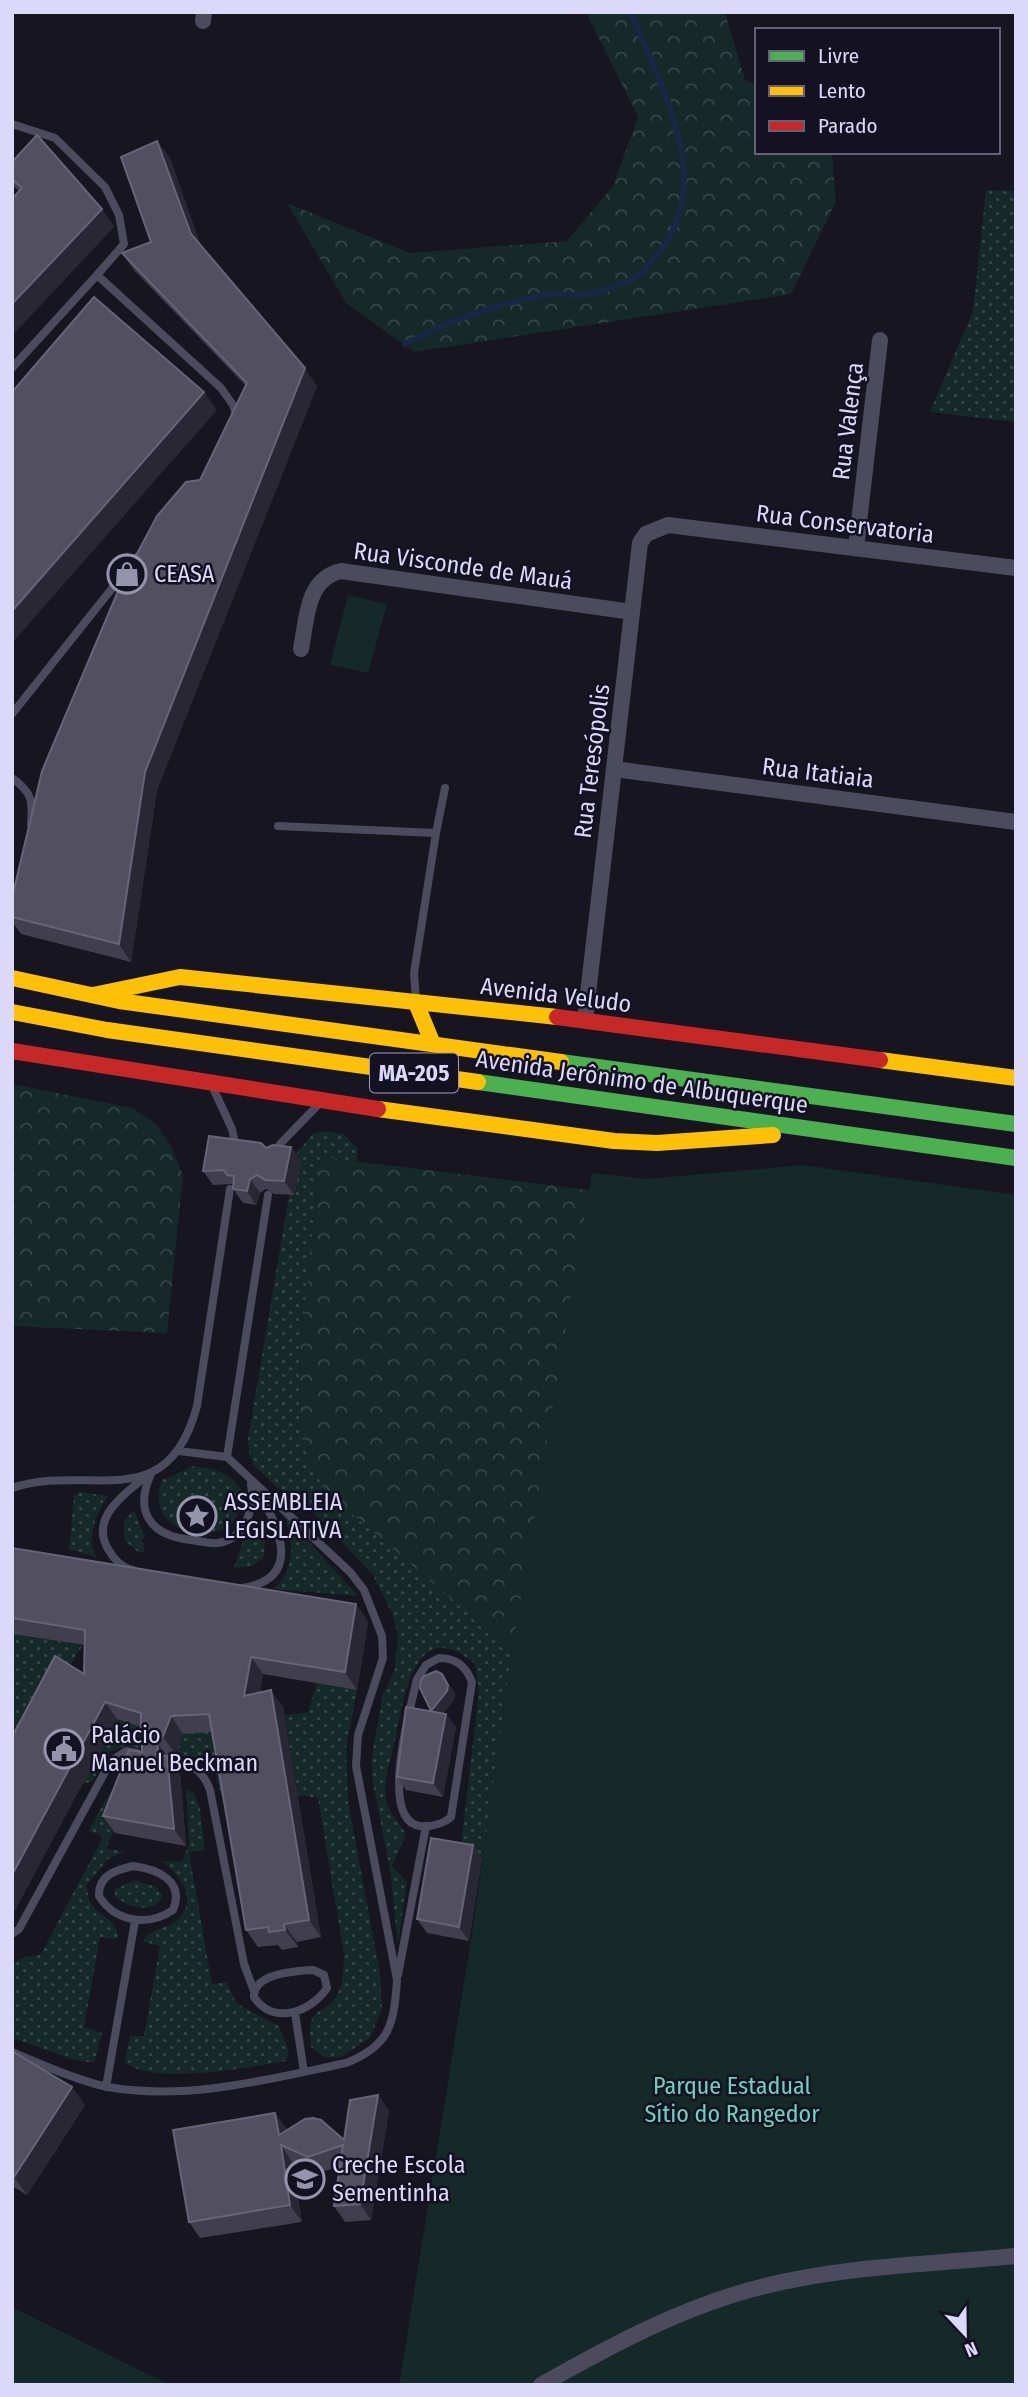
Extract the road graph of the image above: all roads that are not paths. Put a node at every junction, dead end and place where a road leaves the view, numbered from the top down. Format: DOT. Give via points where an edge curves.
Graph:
graph roads {
  1 [pos="12,124"];
  2 [pos="97,275"];
  3 [pos="880,340"];
  4 [pos="12,368"];
  5 [pos="233,430"];
  6 [pos="668,525"];
  7 [pos="856,548"];
  8 [pos="143,550"];
  9 [pos="1016,568"];
  10 [pos="632,612"];
  11 [pos="301,649"];
  12 [pos="12,714"];
  13 [pos="614,769"];
  14 [pos="12,778"];
  15 [pos="445,788"];
  16 [pos="1016,822"];
  17 [pos="278,826"];
  18 [pos="436,833"];
  19 [pos="30,841"];
  20 [pos="12,963"];
  21 [pos="12,978"];
  22 [pos="91,996"];
  23 [pos="416,1003"];
  24 [pos="12,1012"];
  25 [pos="585,1020"];
  26 [pos="433,1044"];
  27 [pos="12,1051"];
  28 [pos="1016,1078"];
  29 [pos="704,1081"];
  30 [pos="211,1084"];
  31 [pos="324,1101"];
  32 [pos="721,1116"];
  33 [pos="1016,1124"];
  34 [pos="826,1131"];
  35 [pos="693,1140"];
  36 [pos="236,1147"];
  37 [pos="277,1155"];
  38 [pos="1016,1158"];
  39 [pos="230,1189"];
  40 [pos="268,1195"];
  41 [pos="179,1451"];
  42 [pos="227,1457"];
  43 [pos="153,1471"];
  44 [pos="251,1480"];
  45 [pos="12,1488"];
  46 [pos="141,1572"];
  47 [pos="230,1586"];
  48 [pos="145,1754"];
  49 [pos="173,1760"];
  50 [pos="426,1826"];
  51 [pos="135,1921"];
  52 [pos="12,1934"];
  53 [pos="397,1980"];
  54 [pos="254,1991"];
  55 [pos="295,2013"];
  56 [pos="12,2052"];
  57 [pos="304,2072"];
  58 [pos="106,2087"];
  59 [pos="1016,2256"];
  60 [pos="541,2385"];
  1 -- 2 [label="lane" via="55,138 105,187 119,215 124,244"];
  2 -- 4 [label="lane"];
  2 -- 5 [label="lane" via="221,388 237,419"];
  3 -- 7 [label="street, Rua Valença"];
  6 -- 7 [label="street, Rua Conservatoria"];
  6 -- 10 [label="street, Rua Teresópolis" via="646,534 640,543"];
  7 -- 9 [label="street, Rua Conservatoria"];
  8 -- 12 [label="lane"];
  10 -- 11 [label="street, Rua Visconde de Mauá" via="341,571 322,579 314,589"];
  10 -- 13 [label="street, Rua Teresópolis"];
  13 -- 16 [label="street, Rua Itatiaia"];
  13 -- 25 [label="street, Rua Teresópolis"];
  14 -- 19 [label="lane" via="27,788 33,801"];
  15 -- 18 [label="lane"];
  17 -- 18 [label="lane"];
  18 -- 23 [label="lane" via="414,973"];
  20 -- 22 [label="main road, Avenida Jerônimo de Albuquerque"];
  21 -- 22 [label="main road, Avenida Jerônimo de Albuquerque / MA-205"];
  22 -- 23 [label="main road, Avenida Veludo" via="180,977"];
  22 -- 26 [label="main road, Avenida Jerônimo de Albuquerque / MA-205"];
  23 -- 25 [label="main road, Avenida Veludo"];
  23 -- 26 [label="main road"];
  24 -- 32 [label="main road, Avenida Jerônimo de Albuquerque / MA-205" via="107,1030"];
  25 -- 28 [label="main road, Avenida Veludo"];
  26 -- 29 [label="main road, Avenida Jerônimo de Albuquerque / MA-205"];
  27 -- 30 [label="main road"];
  29 -- 32 [label="main road" via="719,1097"];
  29 -- 33 [label="main road, Avenida Jerônimo de Albuquerque / MA-205"];
  30 -- 31 [label="main road"];
  30 -- 36 [label="lane"];
  31 -- 35 [label="main road" via="614,1141"];
  31 -- 37 [label="lane" via="281,1144"];
  32 -- 34 [label="main road, Avenida Jerônimo de Albuquerque / MA-205"];
  32 -- 35 [label="main road" via="711,1131"];
  34 -- 35 [label="main road"];
  34 -- 38 [label="main road, Avenida Jerônimo de Albuquerque / MA-205"];
  39 -- 41 [label="lane" via="197,1406"];
  40 -- 42 [label="lane"];
  41 -- 42 [label="lane"];
  41 -- 43 [label="lane"];
  42 -- 44 [label="lane"];
  43 -- 44 [label="lane" via="145,1487 152,1527 169,1538 220,1543 242,1529 252,1510"];
  43 -- 45 [label="lane" via="113,1483 48,1481"];
  43 -- 46 [label="lane" via="110,1509 102,1527 113,1556 128,1570"];
  44 -- 47 [label="lane" via="281,1535 278,1566 255,1586"];
  44 -- 53 [label="lane" via="350,1572 375,1613 382,1636 383,1658 358,1735 356,1766"];
  48 -- 52 [label="lane" via="126,1751 111,1761 19,1929"];
  49 -- 54 [label="lane" via="192,1764 210,1790 244,1964"];
  50 -- 50 [label="lane" via="445,1823 451,1817 472,1682 468,1672 450,1658 426,1665 416,1679 398,1780 406,1817 414,1825"];
  50 -- 53 [label="lane"];
  51 -- 51 [label="lane" via="164,1917 173,1910 177,1893 162,1874 133,1866 114,1870 99,1887 105,1906"];
  51 -- 58 [label="lane"];
  53 -- 57 [label="lane" via="395,2012 378,2045 346,2063"];
  54 -- 55 [label="lane" via="258,2002 270,2010"];
  54 -- 55 [label="lane" via="261,1982 287,1972 313,1970 324,1975 327,1988 322,1996"];
  55 -- 57 [label="lane"];
  56 -- 58 [label="lane"];
  57 -- 58 [label="lane" via="224,2087 166,2091"];
  59 -- 60 [label="street" via="865,2270 762,2286 719,2299 604,2350"];
}
